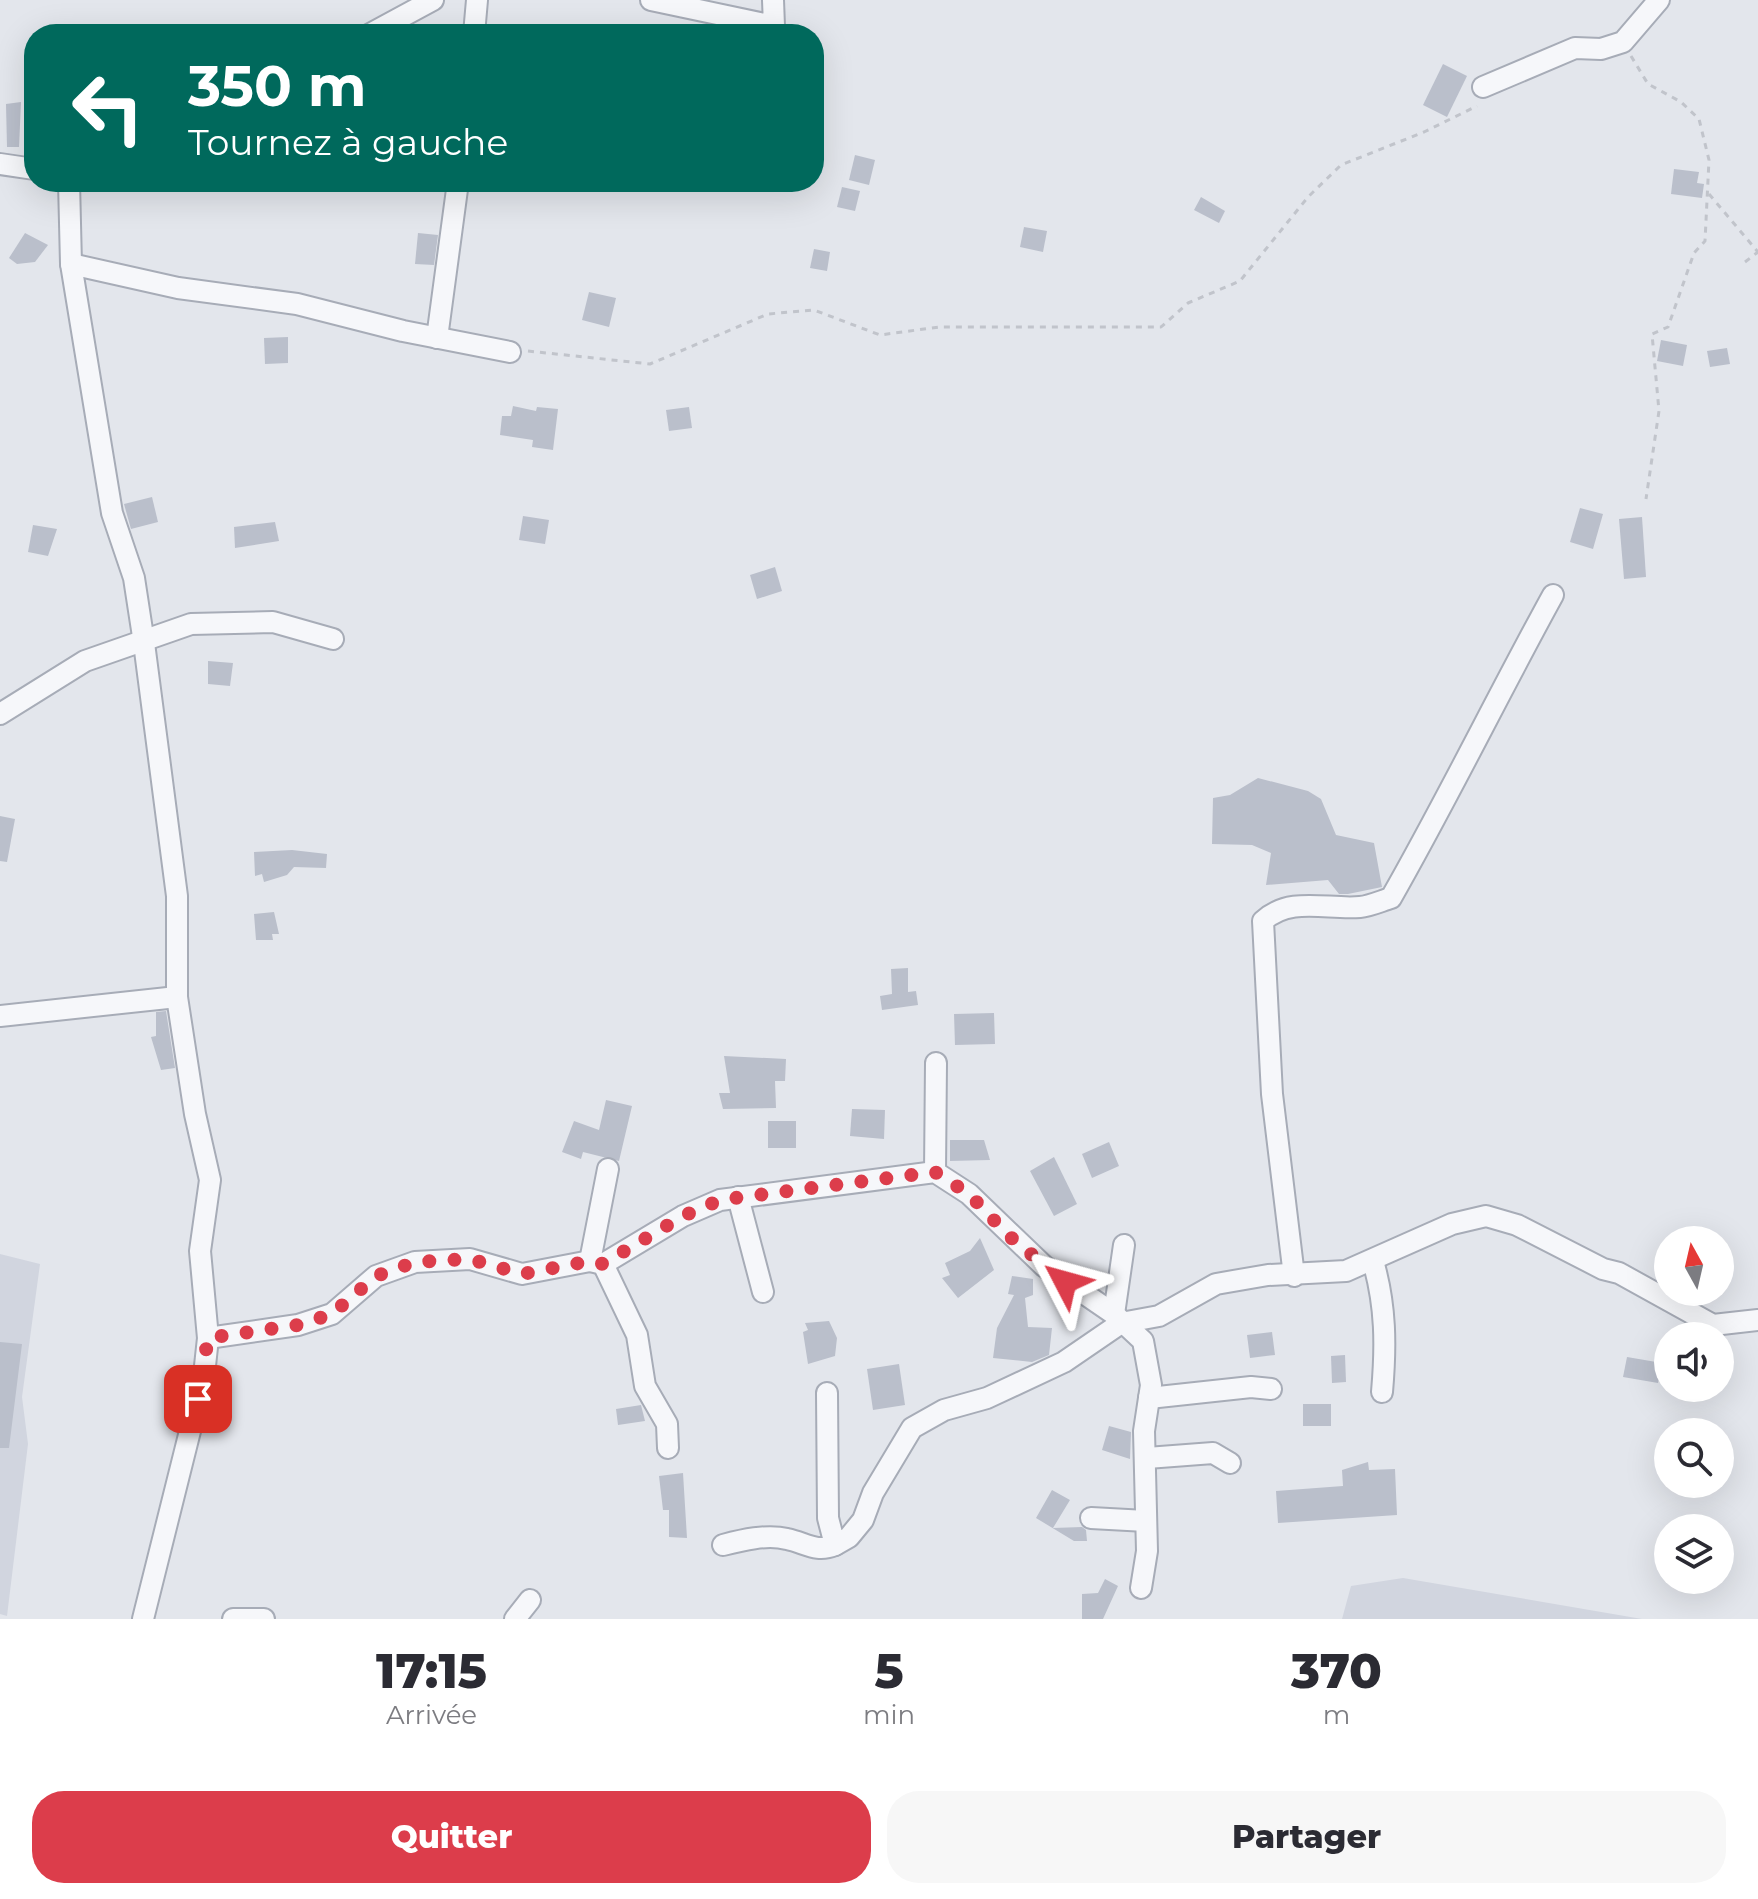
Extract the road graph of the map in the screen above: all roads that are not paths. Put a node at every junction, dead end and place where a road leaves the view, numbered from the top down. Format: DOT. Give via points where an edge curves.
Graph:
graph roads {
  1 [pos="433,0"];
  2 [pos="477,0"];
  3 [pos="651,0"];
  4 [pos="773,0"];
  5 [pos="1659,0"];
  6 [pos="389,24"];
  7 [pos="475,24"];
  8 [pos="765,24"];
  9 [pos="774,24"];
  10 [pos="1484,94"];
  11 [pos="0,164"];
  12 [pos="24,165"];
  13 [pos="69,192"];
  14 [pos="457,192"];
  15 [pos="71,264"];
  16 [pos="437,338"];
  17 [pos="510,352"];
  18 [pos="1553,595"];
  19 [pos="333,639"];
  20 [pos="144,643"];
  21 [pos="0,714"];
  22 [pos="177,997"];
  23 [pos="0,1016"];
  24 [pos="936,1063"];
  25 [pos="608,1169"];
  26 [pos="935,1172"];
  27 [pos="738,1197"];
  28 [pos="1124,1245"];
  29 [pos="1373,1261"];
  30 [pos="597,1263"];
  31 [pos="1294,1276"];
  32 [pos="763,1292"];
  33 [pos="1118,1319"];
  34 [pos="1758,1320"];
  35 [pos="208,1338"];
  36 [pos="1271,1389"];
  37 [pos="1382,1392"];
  38 [pos="827,1393"];
  39 [pos="1149,1398"];
  40 [pos="668,1448"];
  41 [pos="1147,1458"];
  42 [pos="1230,1463"];
  43 [pos="1091,1518"];
  44 [pos="1146,1521"];
  45 [pos="723,1545"];
  46 [pos="835,1545"];
  47 [pos="1141,1588"];
  48 [pos="530,1600"];
  49 [pos="143,1619"];
  50 [pos="233,1619"];
  51 [pos="264,1619"];
  52 [pos="515,1619"];
  1 -- 6 [label="street"];
  2 -- 7 [label="street"];
  3 -- 8 [label="street"];
  4 -- 9 [label="street"];
  5 -- 10 [label="street" via="1623,42 1601,49 1575,48"];
  11 -- 12 [label="street"];
  13 -- 15 [label="street"];
  14 -- 16 [label="street"];
  15 -- 16 [label="street" via="178,288 297,304"];
  15 -- 20 [label="street" via="112,513 134,578"];
  16 -- 17 [label="street"];
  18 -- 31 [label="street" via="1391,898 1362,907 1275,910 1263,921 1272,1094"];
  19 -- 20 [label="street" via="273,622 191,624"];
  20 -- 21 [label="street" via="85,661"];
  20 -- 22 [label="street" via="177,896"];
  22 -- 23 [label="street"];
  22 -- 35 [label="street" via="210,1180 200,1251"];
  24 -- 26 [label="street"];
  25 -- 30 [label="street"];
  26 -- 27 [label="street"];
  26 -- 33 [label="street" via="969,1194 1044,1266"];
  27 -- 30 [label="street" via="683,1216"];
  27 -- 32 [label="street"];
  28 -- 33 [label="street"];
  29 -- 31 [label="street" via="1346,1271"];
  29 -- 34 [label="street" via="1452,1224 1486,1216 1619,1273 1713,1325"];
  29 -- 37 [label="street" via="1387,1331"];
  30 -- 35 [label="street" via="522,1274 470,1259 415,1262 376,1276 332,1314 298,1325"];
  30 -- 40 [label="street" via="637,1335 645,1386 667,1424"];
  31 -- 33 [label="street" via="1216,1284 1159,1316"];
  33 -- 39 [label="street" via="1143,1341"];
  33 -- 46 [label="street" via="1064,1362 912,1428 863,1520"];
  35 -- 49 [label="street" via="204,1375"];
  36 -- 39 [label="street"];
  38 -- 46 [label="street" via="828,1518"];
  39 -- 41 [label="street"];
  41 -- 42 [label="street" via="1213,1453"];
  41 -- 44 [label="street"];
  43 -- 44 [label="street"];
  44 -- 47 [label="street"];
  45 -- 46 [label="street" via="786,1538 824,1550"];
  48 -- 52 [label="street"];
  50 -- 51 [label="street"];
}
